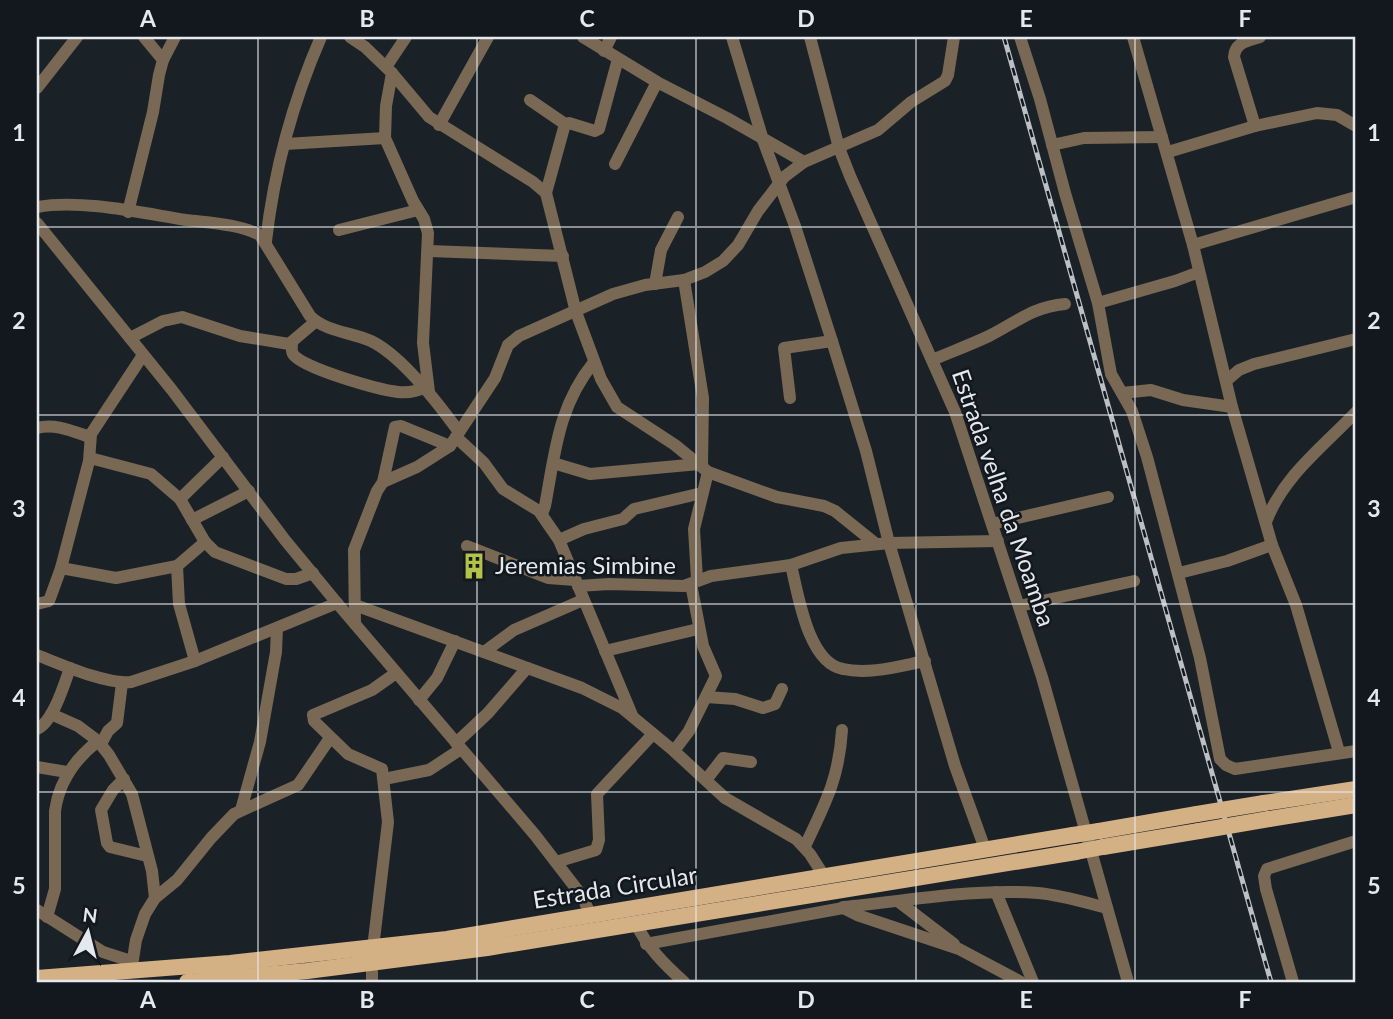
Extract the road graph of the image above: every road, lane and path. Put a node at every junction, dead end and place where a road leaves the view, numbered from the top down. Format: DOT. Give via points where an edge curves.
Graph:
graph roads {
  1 [pos="77,37"];
  2 [pos="144,37"];
  3 [pos="175,37"];
  4 [pos="321,37"];
  5 [pos="350,37"];
  6 [pos="406,37"];
  7 [pos="488,37"];
  8 [pos="583,37"];
  9 [pos="611,37"];
  10 [pos="732,37"];
  11 [pos="810,37"];
  12 [pos="954,37"];
  13 [pos="1020,37"];
  14 [pos="1133,37"];
  15 [pos="1260,37"];
  16 [pos="604,51"];
  17 [pos="618,59"];
  18 [pos="163,60"];
  19 [pos="389,70"];
  20 [pos="657,82"];
  21 [pos="37,88"];
  22 [pos="530,100"];
  23 [pos="565,124"];
  24 [pos="439,125"];
  25 [pos="1255,126"];
  26 [pos="1356,126"];
  27 [pos="1162,136"];
  28 [pos="385,138"];
  29 [pos="763,141"];
  30 [pos="285,144"];
  31 [pos="1052,145"];
  32 [pos="839,148"];
  33 [pos="1168,152"];
  34 [pos="804,162"];
  35 [pos="615,164"];
  36 [pos="779,181"];
  37 [pos="547,194"];
  38 [pos="1356,197"];
  39 [pos="37,207"];
  40 [pos="418,210"];
  41 [pos="128,212"];
  42 [pos="678,217"];
  43 [pos="39,228"];
  44 [pos="339,230"];
  45 [pos="266,241"];
  46 [pos="1193,245"];
  47 [pos="429,251"];
  48 [pos="563,256"];
  49 [pos="1199,272"];
  50 [pos="684,280"];
  51 [pos="655,284"];
  52 [pos="1098,303"];
  53 [pos="1065,304"];
  54 [pos="576,312"];
  55 [pos="315,322"];
  56 [pos="130,338"];
  57 [pos="1356,339"];
  58 [pos="832,341"];
  59 [pos="292,343"];
  60 [pos="143,355"];
  61 [pos="932,360"];
  62 [pos="594,362"];
  63 [pos="1226,381"];
  64 [pos="427,389"];
  65 [pos="1122,393"];
  66 [pos="790,398"];
  67 [pos="1232,407"];
  68 [pos="1356,412"];
  69 [pos="37,428"];
  70 [pos="90,437"];
  71 [pos="455,438"];
  72 [pos="223,457"];
  73 [pos="90,458"];
  74 [pos="553,463"];
  75 [pos="703,467"];
  76 [pos="383,482"];
  77 [pos="249,491"];
  78 [pos="702,493"];
  79 [pos="1108,497"];
  80 [pos="180,499"];
  81 [pos="542,514"];
  82 [pos="192,520"];
  83 [pos="1266,522"];
  84 [pos="992,524"];
  85 [pos="559,540"];
  86 [pos="998,541"];
  87 [pos="205,542"];
  88 [pos="882,543"];
  89 [pos="1272,545"];
  90 [pos="467,546"];
  91 [pos="791,565"];
  92 [pos="177,566"];
  93 [pos="61,568"];
  94 [pos="313,573"];
  95 [pos="1179,573"];
  96 [pos="694,582"];
  97 [pos="1133,582"];
  98 [pos="577,583"];
  99 [pos="583,600"];
  100 [pos="337,603"];
  101 [pos="37,604"];
  102 [pos="355,606"];
  103 [pos="1019,606"];
  104 [pos="355,624"];
  105 [pos="277,628"];
  106 [pos="698,629"];
  107 [pos="456,641"];
  108 [pos="605,651"];
  109 [pos="484,652"];
  110 [pos="37,655"];
  111 [pos="195,661"];
  112 [pos="925,661"];
  113 [pos="70,668"];
  114 [pos="527,668"];
  115 [pos="396,673"];
  116 [pos="122,683"];
  117 [pos="782,689"];
  118 [pos="706,697"];
  119 [pos="419,700"];
  120 [pos="51,714"];
  121 [pos="632,715"];
  122 [pos="37,729"];
  123 [pos="842,730"];
  124 [pos="653,734"];
  125 [pos="330,738"];
  126 [pos="100,743"];
  127 [pos="458,746"];
  128 [pos="674,751"];
  129 [pos="1356,751"];
  130 [pos="1339,752"];
  131 [pos="751,762"];
  132 [pos="37,767"];
  133 [pos="67,772"];
  134 [pos="124,779"];
  135 [pos="383,779"];
  136 [pos="706,780"];
  137 [pos="1356,789"];
  138 [pos="1356,805"];
  139 [pos="241,810"];
  140 [pos="1266,811"];
  141 [pos="1198,823"];
  142 [pos="1356,841"];
  143 [pos="805,846"];
  144 [pos="985,849"];
  145 [pos="147,856"];
  146 [pos="556,862"];
  147 [pos="824,876"];
  148 [pos="996,892"];
  149 [pos="155,898"];
  150 [pos="899,902"];
  151 [pos="843,908"];
  152 [pos="1107,908"];
  153 [pos="42,913"];
  154 [pos="591,916"];
  155 [pos="636,924"];
  156 [pos="646,944"];
  157 [pos="959,949"];
  158 [pos="373,956"];
  159 [pos="131,966"];
  160 [pos="999,971"];
  161 [pos="37,978"];
  162 [pos="991,981"];
  163 [pos="187,982"];
  164 [pos="372,982"];
  165 [pos="684,982"];
  166 [pos="1021,982"];
  167 [pos="1034,982"];
  168 [pos="1128,982"];
  169 [pos="1293,982"];
  1 -- 21 [label="street"];
  2 -- 18 [label="street"];
  3 -- 18 [label="street"];
  4 -- 30 [label="street"];
  5 -- 19 [label="street"];
  6 -- 19 [label="street"];
  7 -- 24 [label="street"];
  8 -- 16 [label="street"];
  9 -- 16 [label="street"];
  10 -- 29 [label="street"];
  11 -- 32 [label="street, Estrada velha da Moamba"];
  12 -- 32 [label="street" via="944,81 878,130"];
  13 -- 31 [label="street"];
  14 -- 27 [label="street"];
  15 -- 25 [label="street" via="1238,45 1234,57"];
  16 -- 17 [label="street"];
  17 -- 20 [label="street"];
  17 -- 23 [label="street" via="599,129"];
  18 -- 41 [label="street"];
  19 -- 24 [label="street"];
  19 -- 28 [label="street"];
  20 -- 29 [label="street"];
  20 -- 35 [label="street"];
  22 -- 23 [label="street"];
  23 -- 37 [label="street"];
  24 -- 37 [label="street"];
  25 -- 26 [label="street" via="1328,113"];
  25 -- 33 [label="street"];
  27 -- 31 [label="street" via="1084,138"];
  27 -- 33 [label="street"];
  28 -- 30 [label="street"];
  28 -- 40 [label="street"];
  29 -- 34 [label="street"];
  29 -- 36 [label="street"];
  30 -- 45 [label="street"];
  31 -- 52 [label="street"];
  32 -- 34 [label="street"];
  32 -- 61 [label="street, Estrada velha da Moamba"];
  33 -- 46 [label="street"];
  34 -- 36 [label="street"];
  36 -- 50 [label="street" via="723,261"];
  36 -- 58 [label="street"];
  37 -- 48 [label="street"];
  38 -- 46 [label="street"];
  39 -- 41 [label="street" via="63,204"];
  40 -- 44 [label="street"];
  40 -- 47 [label="street" via="427,225"];
  41 -- 45 [label="street" via="241,229"];
  42 -- 51 [label="street" via="662,250"];
  43 -- 56 [label="street"];
  45 -- 55 [label="street"];
  46 -- 49 [label="street"];
  47 -- 48 [label="street"];
  47 -- 64 [label="street" via="423,343"];
  48 -- 54 [label="street"];
  49 -- 52 [label="street"];
  49 -- 63 [label="street"];
  50 -- 51 [label="street"];
  50 -- 75 [label="street" via="703,398"];
  51 -- 54 [label="street" via="625,290"];
  52 -- 65 [label="street" via="1111,374"];
  53 -- 61 [label="street" via="1024,315"];
  54 -- 62 [label="street"];
  54 -- 71 [label="street" via="508,345 495,377"];
  55 -- 59 [label="street"];
  55 -- 64 [label="street" via="378,345"];
  56 -- 59 [label="street" via="182,317 240,336"];
  56 -- 60 [label="street"];
  57 -- 63 [label="street" via="1254,364"];
  58 -- 66 [label="street" via="784,348"];
  58 -- 88 [label="street" via="866,451"];
  59 -- 64 [label="street" via="293,355 321,370 398,392"];
  60 -- 70 [label="street"];
  60 -- 72 [label="street"];
  61 -- 84 [label="street, Estrada velha da Moamba" via="955,412"];
  62 -- 74 [label="street" via="569,399"];
  62 -- 75 [label="street" via="617,407"];
  63 -- 67 [label="street"];
  64 -- 71 [label="street"];
  65 -- 67 [label="street" via="1151,390"];
  65 -- 95 [label="street" via="1139,429"];
  67 -- 83 [label="street"];
  68 -- 83 [label="street" via="1298,469"];
  69 -- 70 [label="street" via="60,427"];
  70 -- 73 [label="street"];
  71 -- 76 [label="street" via="417,467"];
  71 -- 76 [label="street" via="395,427"];
  71 -- 81 [label="street" via="484,463 503,489"];
  72 -- 77 [label="street"];
  72 -- 80 [label="street"];
  73 -- 80 [label="street" via="151,474"];
  73 -- 93 [label="street"];
  74 -- 75 [label="street" via="590,474"];
  74 -- 81 [label="street"];
  75 -- 78 [label="street"];
  75 -- 88 [label="street" via="777,497 824,506"];
  76 -- 102 [label="street" via="354,550"];
  77 -- 82 [label="street"];
  77 -- 94 [label="street"];
  78 -- 85 [label="street" via="634,509 623,520"];
  78 -- 96 [label="street" via="694,529"];
  79 -- 84 [label="street"];
  80 -- 82 [label="street"];
  81 -- 85 [label="street"];
  82 -- 87 [label="street"];
  83 -- 89 [label="street"];
  84 -- 86 [label="street, Estrada velha da Moamba"];
  85 -- 98 [label="street"];
  86 -- 88 [label="street"];
  86 -- 103 [label="street, Estrada velha da Moamba"];
  87 -- 92 [label="street"];
  87 -- 94 [label="street" via="222,555 286,579"];
  88 -- 91 [label="street" via="833,550"];
  88 -- 112 [label="street"];
  89 -- 95 [label="street"];
  89 -- 130 [label="street" via="1296,605"];
  90 -- 98 [label="street" via="548,578"];
  91 -- 96 [label="street"];
  91 -- 112 [label="street" via="803,619 815,646 835,667 883,669"];
  92 -- 93 [label="street" via="116,579"];
  92 -- 111 [label="street" via="181,611"];
  93 -- 101 [label="street" via="50,600"];
  94 -- 100 [label="street"];
  95 -- 130 [label="street" via="1220,759 1235,769"];
  96 -- 98 [label="street" via="665,587"];
  96 -- 106 [label="street"];
  97 -- 103 [label="street"];
  98 -- 99 [label="street"];
  99 -- 108 [label="street"];
  99 -- 109 [label="street" via="514,630"];
  100 -- 104 [label="street"];
  100 -- 105 [label="street"];
  102 -- 104 [label="street"];
  102 -- 107 [label="street"];
  103 -- 152 [label="street, Estrada velha da Moamba"];
  104 -- 115 [label="street"];
  105 -- 111 [label="street"];
  105 -- 139 [label="street" via="260,743"];
  106 -- 108 [label="street"];
  106 -- 118 [label="street" via="716,676"];
  107 -- 109 [label="street"];
  107 -- 119 [label="street" via="437,678"];
  108 -- 121 [label="street"];
  109 -- 114 [label="street"];
  110 -- 113 [label="street"];
  111 -- 116 [label="street"];
  112 -- 144 [label="street"];
  113 -- 116 [label="street"];
  113 -- 120 [label="street"];
  114 -- 121 [label="street" via="582,688"];
  114 -- 127 [label="street"];
  115 -- 119 [label="street"];
  115 -- 125 [label="street" via="372,690 313,715"];
  116 -- 126 [label="street" via="117,723"];
  117 -- 118 [label="street" via="775,704 763,708 735,699"];
  118 -- 128 [label="street" via="690,732"];
  119 -- 127 [label="street"];
  120 -- 122 [label="street"];
  120 -- 126 [label="street"];
  121 -- 124 [label="street"];
  123 -- 143 [label="street" via="833,786"];
  124 -- 128 [label="street"];
  124 -- 146 [label="street" via="597,794 596,850"];
  125 -- 135 [label="street" via="348,754 381,767"];
  125 -- 139 [label="street" via="298,785"];
  126 -- 133 [label="street"];
  126 -- 134 [label="street"];
  127 -- 135 [label="street" via="429,770"];
  127 -- 146 [label="street"];
  128 -- 136 [label="street"];
  129 -- 130 [label="street"];
  131 -- 136 [label="street" via="723,758"];
  132 -- 133 [label="street"];
  133 -- 153 [label="street" via="56,804 55,889"];
  134 -- 145 [label="street" via="135,803"];
  134 -- 145 [label="street" via="101,810 107,843"];
  135 -- 158 [label="street" via="388,822"];
  136 -- 143 [label="street" via="725,798"];
  137 -- 140 [label="main road"];
  138 -- 140 [label="main road"];
  139 -- 149 [label="street"];
  140 -- 141 [label="main road, bridge"];
  141 -- 144 [label="main road, Estrada Circular, bridge" via="1099,831"];
  141 -- 155 [label="main road, Estrada Circular, bridge" via="1076,852"];
  142 -- 169 [label="street" via="1267,869 1266,889"];
  143 -- 147 [label="street"];
  144 -- 147 [label="main road, Estrada Circular"];
  145 -- 149 [label="street"];
  146 -- 154 [label="street" via="584,898"];
  147 -- 154 [label="main road, Estrada Circular"];
  148 -- 150 [label="street"];
  148 -- 152 [label="street" via="1052,895"];
  148 -- 167 [label="street"];
  149 -- 159 [label="street" via="145,914"];
  150 -- 151 [label="street"];
  150 -- 157 [label="street"];
  151 -- 156 [label="street"];
  151 -- 157 [label="street"];
  152 -- 168 [label="street, Estrada velha da Moamba"];
  153 -- 159 [label="street"];
  154 -- 158 [label="main road, Estrada Circular"];
  155 -- 156 [label="street"];
  155 -- 158 [label="main road, Estrada Circular" via="487,948"];
  156 -- 165 [label="street"];
  157 -- 160 [label="street"];
  158 -- 159 [label="main road, Estrada Circular"];
  158 -- 163 [label="main road, Estrada Circular"];
  158 -- 164 [label="street"];
  159 -- 161 [label="main road, Estrada Circular"];
  160 -- 162 [label="street"];
  160 -- 166 [label="street"];
}
